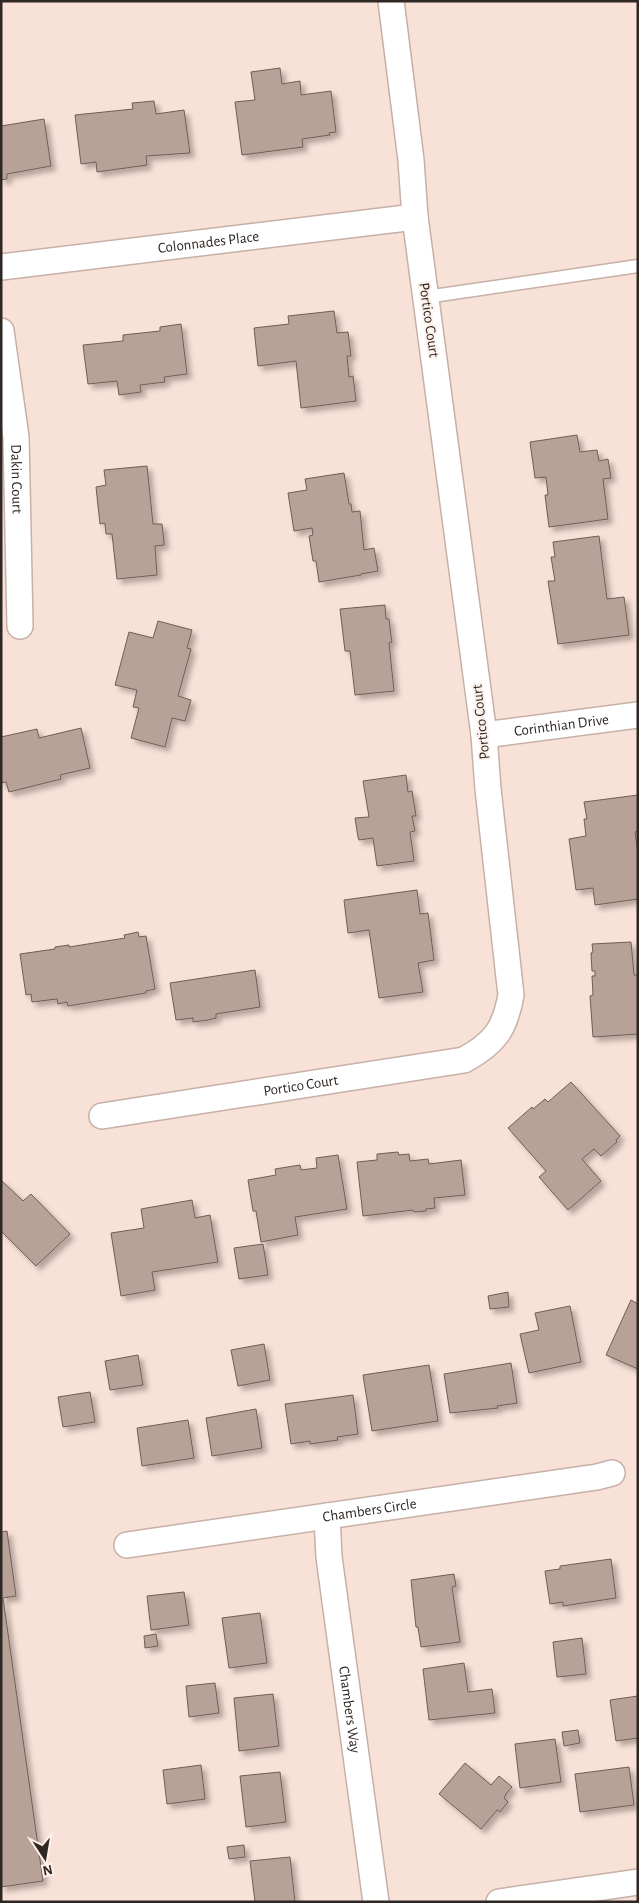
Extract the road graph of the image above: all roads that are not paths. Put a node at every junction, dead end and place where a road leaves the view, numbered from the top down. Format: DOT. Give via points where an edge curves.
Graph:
graph roads {
  1 [pos="391,1"];
  2 [pos="415,217"];
  3 [pos="638,266"];
  4 [pos="1,267"];
  5 [pos="426,297"];
  6 [pos="1,331"];
  7 [pos="20,626"];
  8 [pos="638,715"];
  9 [pos="484,735"];
  10 [pos="102,1116"];
  11 [pos="612,1473"];
  12 [pos="327,1516"];
  13 [pos="127,1545"];
  14 [pos="638,1882"];
  15 [pos="376,1902"];
  16 [pos="499,1902"];
  1 -- 2 [label="street, Portico Court"];
  2 -- 4 [label="street, Colonnades Place"];
  2 -- 5 [label="street, Portico Court"];
  3 -- 5 [label="lane"];
  5 -- 9 [label="street, Portico Court"];
  6 -- 7 [label="street, Dakin Court" via="16,437"];
  8 -- 9 [label="street, Corinthian Drive"];
  9 -- 10 [label="street, Portico Court" via="511,996 507,1017 496,1037 464,1060"];
  11 -- 12 [label="street, Chambers Circle"];
  12 -- 13 [label="street, Chambers Circle"];
  12 -- 15 [label="street, Chambers Way" via="329,1557"];
  14 -- 16 [label="street"];
}
